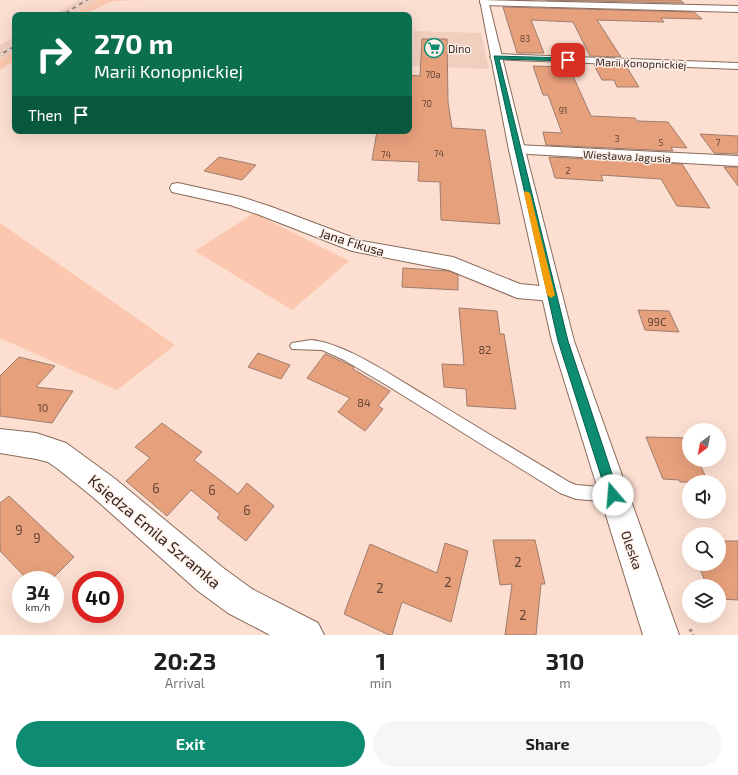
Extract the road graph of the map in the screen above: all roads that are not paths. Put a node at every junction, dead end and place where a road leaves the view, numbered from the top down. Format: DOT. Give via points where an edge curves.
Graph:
graph roads {
  1 [pos="483,1"];
  2 [pos="738,9"];
  3 [pos="496,57"];
  4 [pos="738,66"];
  5 [pos="517,150"];
  6 [pos="738,161"];
  7 [pos="178,188"];
  8 [pos="551,294"];
  9 [pos="296,346"];
  10 [pos="0,441"];
  11 [pos="613,495"];
  12 [pos="306,635"];
  13 [pos="661,635"];
  1 -- 2 [label="street"];
  1 -- 3 [label="street, Oleska"];
  3 -- 4 [label="street, Marii Konopnickiej"];
  3 -- 5 [label="street, Oleska"];
  5 -- 6 [label="street, Wiesława Jagusia"];
  5 -- 8 [label="street, Oleska"];
  7 -- 8 [label="street, Jana Fikusa" via="236,201 359,247 453,264 517,291"];
  8 -- 11 [label="street, Oleska" via="563,341"];
  9 -- 11 [label="lane" via="323,346 348,357 565,488 576,492"];
  10 -- 12 [label="street, Księdza Emila Szramka" via="36,446 56,452 104,488 210,579 240,601"];
  11 -- 13 [label="street, Oleska"];
}
